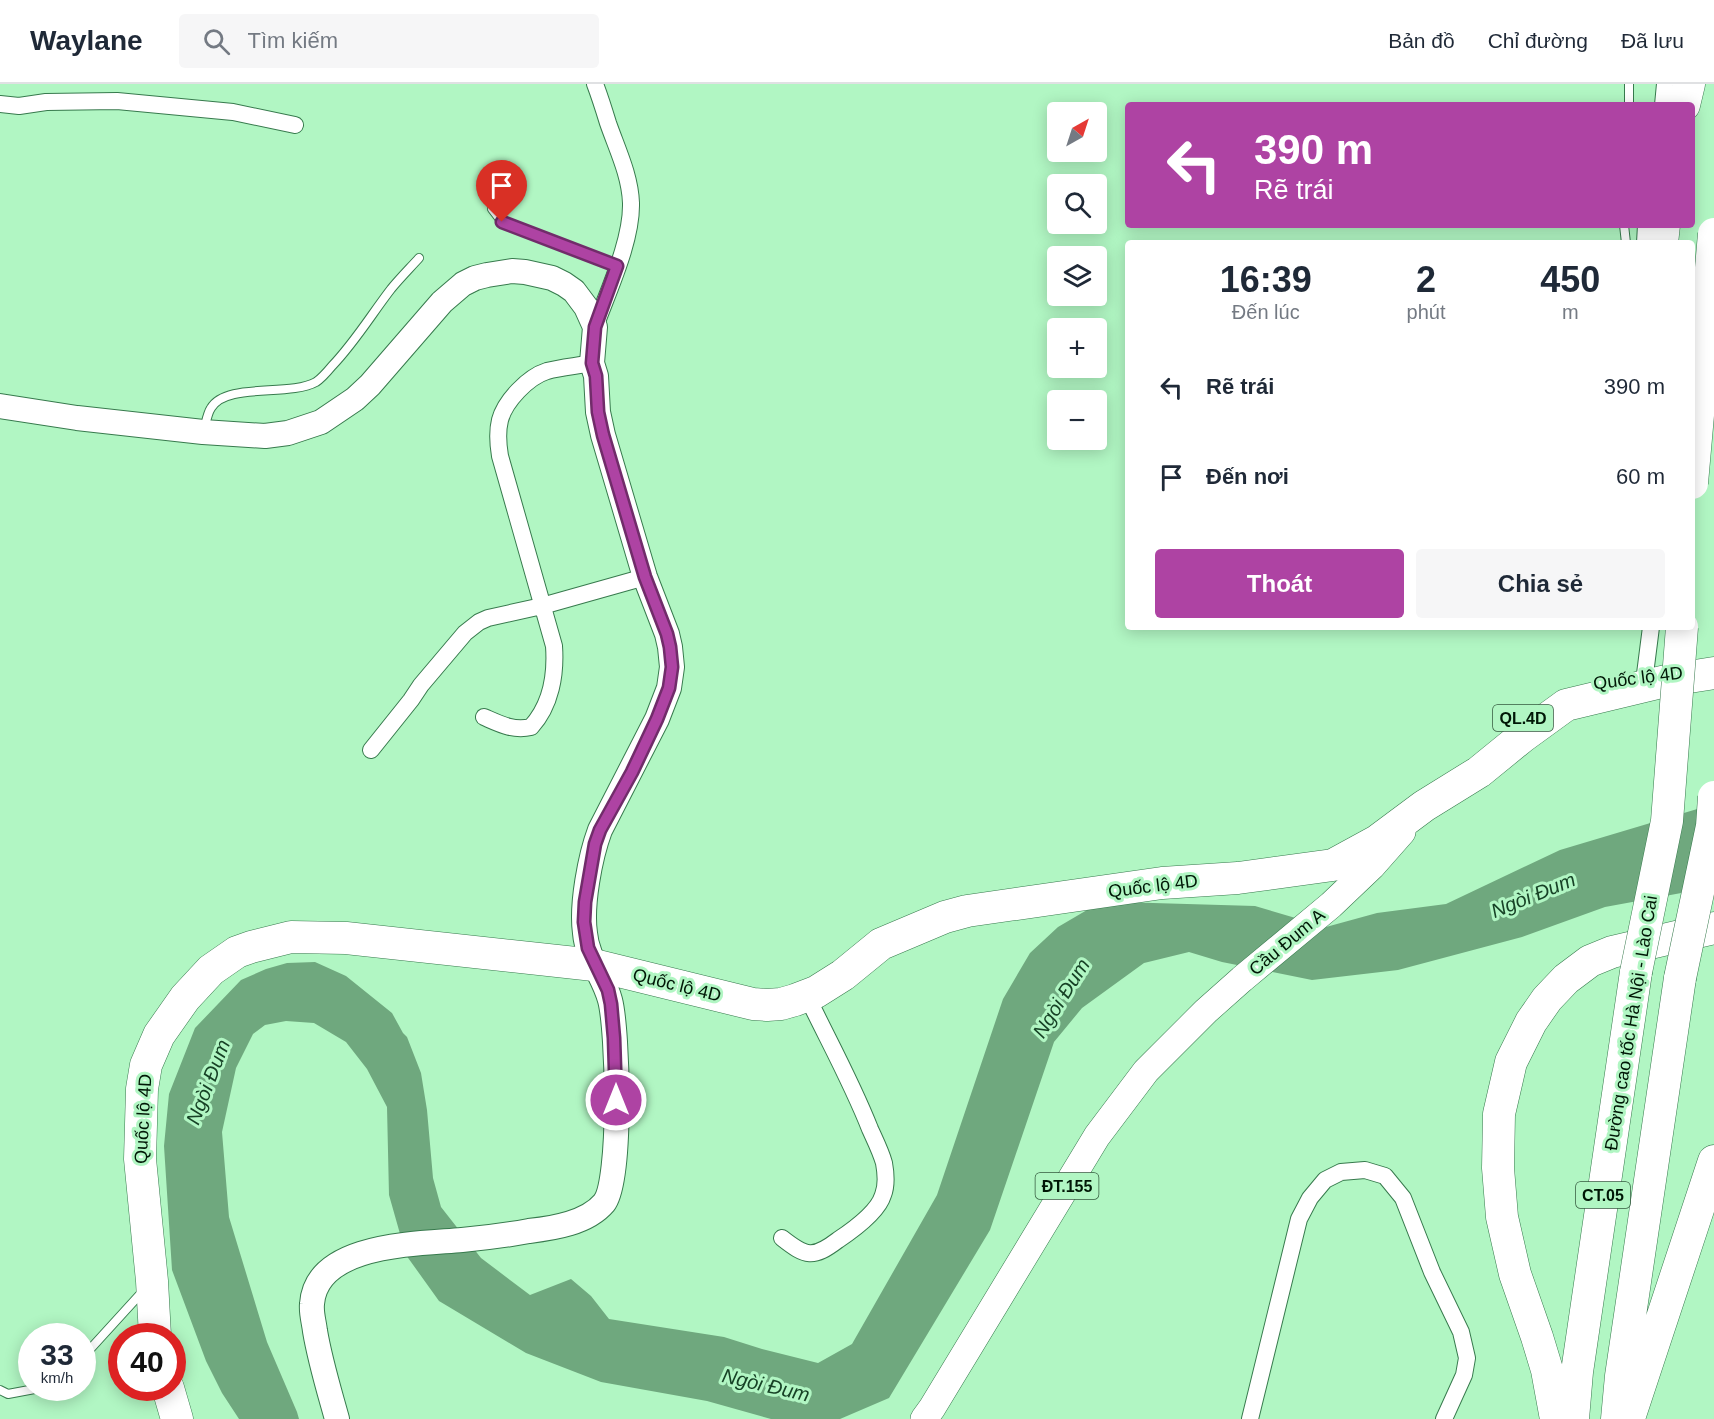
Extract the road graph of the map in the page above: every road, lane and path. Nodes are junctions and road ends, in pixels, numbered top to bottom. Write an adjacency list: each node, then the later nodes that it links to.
1 (595, 84): 13 (street)
2 (1629, 84): 5 (lane)
3 (1665, 84): 6 (street)
4 (1689, 84): 7 (highway)
5 (1629, 102)
6 (1663, 102)
7 (1685, 102)
8 (0, 104): 9 (street)
9 (295, 125)
10 (492, 209): 13 (lane)
11 (1714, 234): 20 (highway, bridge)
12 (419, 258): 19 (lane)
13 (617, 266): 14 (street)
14 (595, 327): 15 (street); 19 (street)
15 (592, 363): 21 (street); 22 (street)
16 (1695, 364): 17 (highway)
17 (1714, 389)
18 (0, 406): 19 (street)
19 (203, 432)
20 (1695, 449)
21 (645, 577): 22 (street); 32 (street)
22 (542, 606): 27 (street); 28 (street)
23 (1651, 630): 26 (street)
24 (1682, 630): 48 (highway, Đường cao tốc Hà Nội - Lào Cai / CT.05, bridge)
25 (1714, 671): 26 (highway, Quốc lộ 4D / QL.4D)
26 (1646, 680): 30 (highway, Quốc lộ 4D / QL.4D)
27 (484, 717)
28 (371, 750)
29 (1714, 797): 49 (highway, CT.05, bridge)
30 (1350, 869): 33 (highway, Quốc lộ 4D / QL.4D); 44 (main road, Cầu Đum A / ĐT.155)
31 (1714, 928): 47 (highway)
32 (594, 965): 33 (highway, Quốc lộ 4D / QL.4D); 36 (highway, Quốc lộ 4D / QL.4D); 43 (street)
33 (807, 996): 35 (street)
34 (1714, 1161): 50 (highway)
35 (782, 1238)
36 (152, 1281): 37 (highway, Quốc lộ 4D / QL.4D); 38 (lane)
37 (154, 1323)
38 (96, 1343)
39 (0, 1390): 40 (lane)
40 (18, 1392)
41 (172, 1401): 42 (highway)
42 (177, 1419)
43 (337, 1419)
44 (924, 1419)
45 (1250, 1419): 46 (street)
46 (1444, 1419)
47 (1556, 1419)
48 (1573, 1419)
49 (1617, 1419)
50 (1629, 1419)

